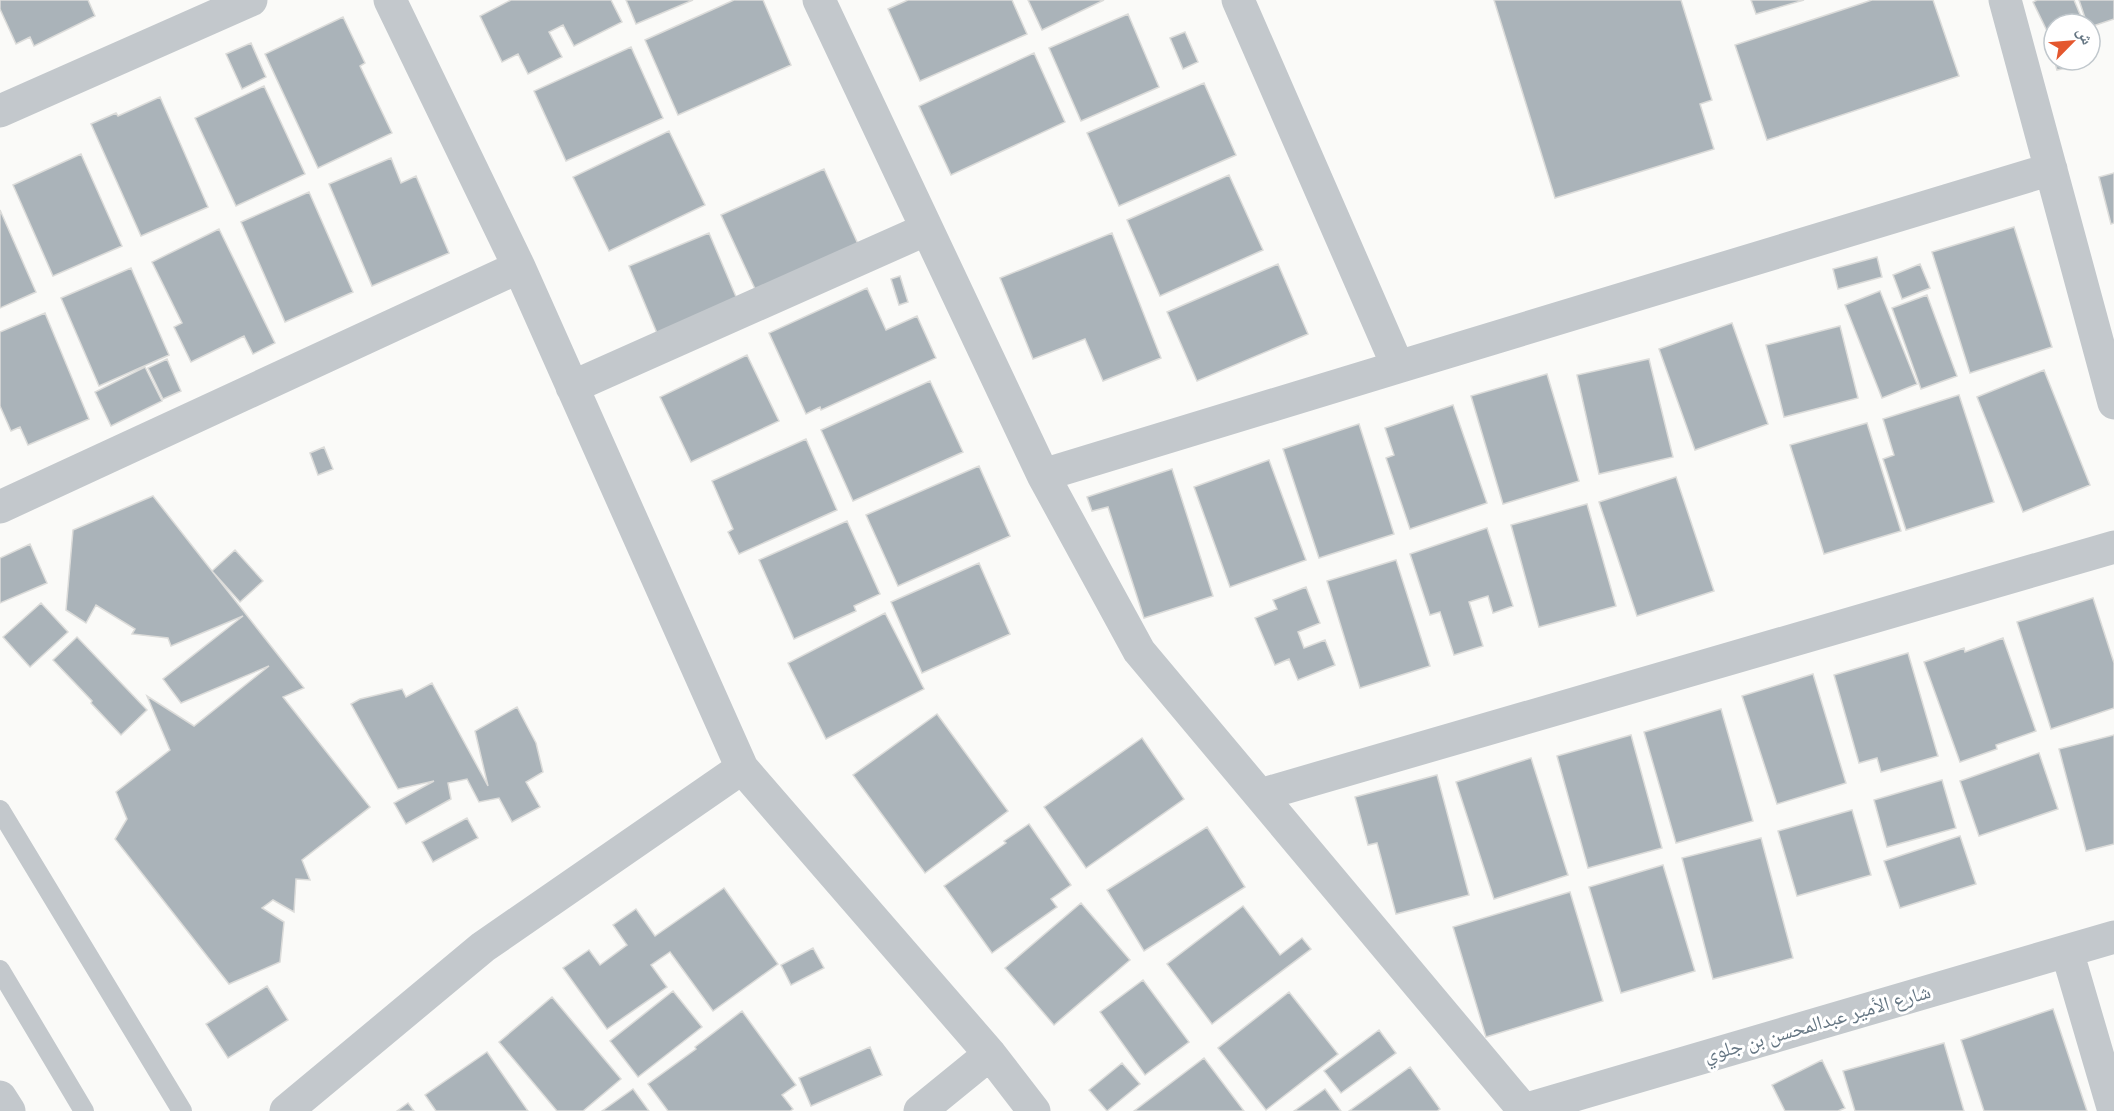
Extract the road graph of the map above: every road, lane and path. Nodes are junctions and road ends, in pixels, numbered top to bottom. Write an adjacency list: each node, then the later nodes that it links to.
1 (251, 0): 6 (street)
2 (390, 0): 9 (street)
3 (819, 0): 8 (street)
4 (1238, 0): 10 (street)
5 (2005, 0): 7 (street)
6 (0, 111)
7 (2050, 169): 10 (street); 12 (street)
8 (927, 229): 11 (street); 13 (street)
9 (519, 267): 11 (street); 14 (street)
10 (1398, 368): 13 (street)
11 (572, 387): 16 (street)
12 (2114, 403)
13 (1043, 476): 17 (street)
14 (0, 507)
15 (2114, 547): 17 (street)
16 (742, 768): 22 (street); 28 (street)
17 (1260, 795): 24 (street)
18 (0, 810): 27 (lane)
19 (2114, 937): 20 (street, شارع الأمير عبدالمحسن بن جلوي)
20 (2067, 951): 24 (street, شارع الأمير عبدالمحسن بن جلوي); 31 (street)
21 (0, 970): 26 (lane)
22 (990, 1054): 29 (street); 30 (street)
23 (0, 1097): 25 (street)
24 (1521, 1110)
25 (9, 1111)
26 (84, 1111)
27 (182, 1111)
28 (286, 1111)
29 (920, 1111)
30 (1035, 1111)
31 (2114, 1111)

